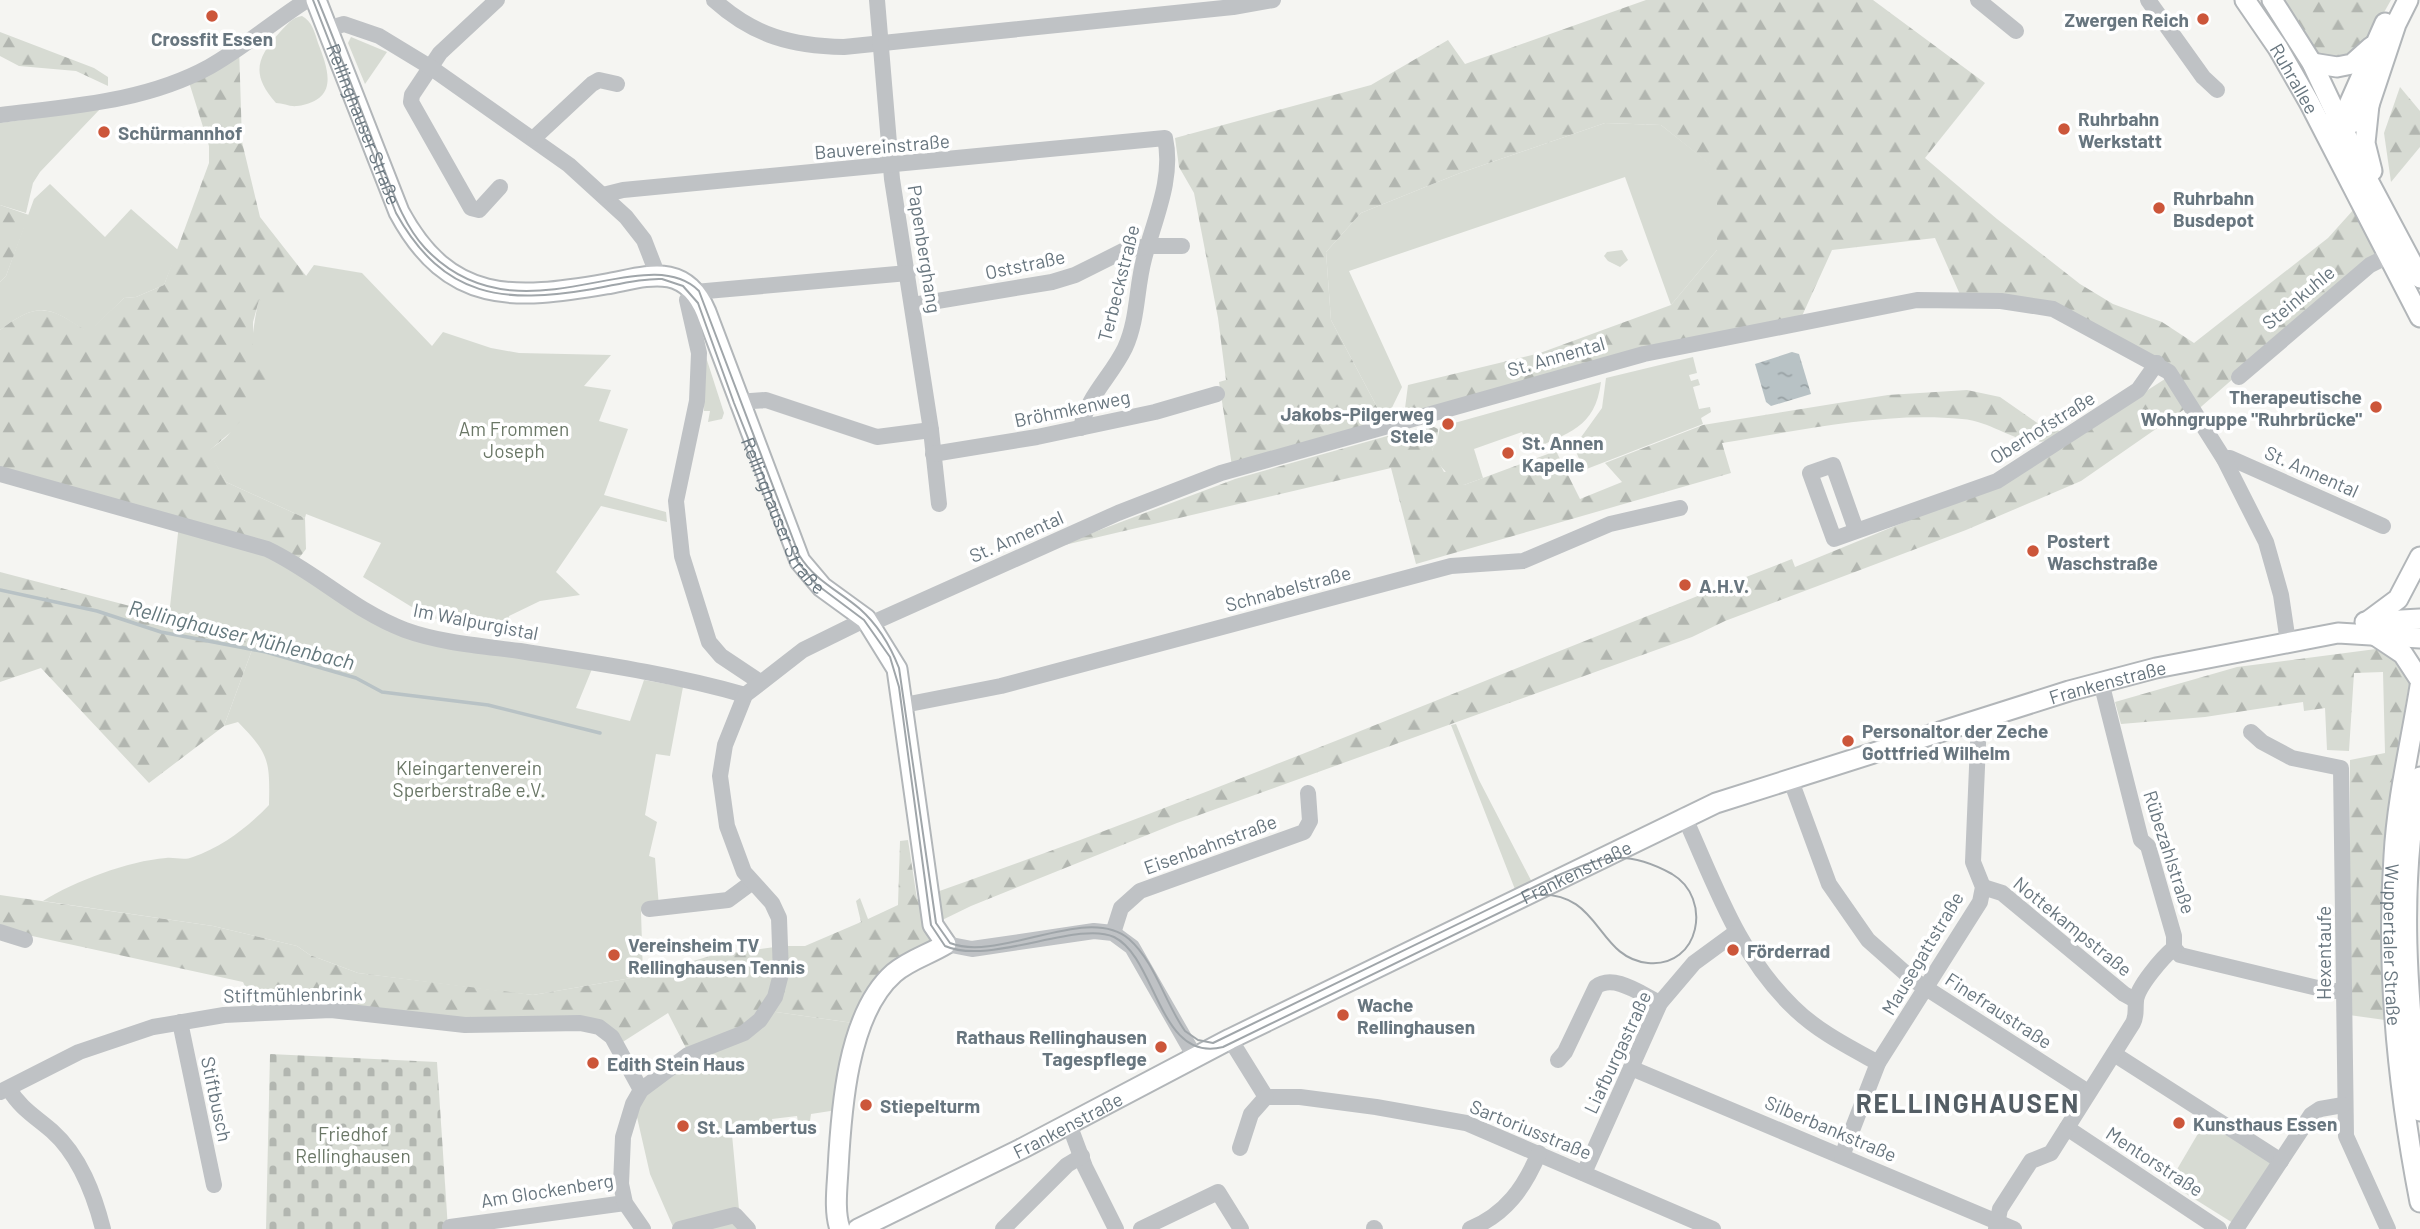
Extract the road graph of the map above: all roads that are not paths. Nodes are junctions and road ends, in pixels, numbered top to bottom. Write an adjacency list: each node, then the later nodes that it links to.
1 (307, 0): 24 (street)
2 (316, 0): 14 (main road, Rellinghauser Straße)
3 (496, 0): 19 (street)
4 (715, 0): 16 (street)
5 (877, 0): 16 (street, Papenberghang)
6 (1273, 0): 13 (street)
7 (1978, 0): 15 (street)
8 (2148, 0): 21 (street)
9 (2245, 0): 23 (main road, Ruhrallee)
10 (2272, 0): 18 (main road, Ruhrallee)
11 (2396, 0): 17 (main road)
12 (2408, 0): 22 (main road)
13 (1233, 4): 16 (street)
14 (327, 29): 19 (street); 37 (main road, Rellinghauser Straße)
15 (2016, 31)
16 (882, 44): 29 (street, Papenberghang)
17 (2375, 45): 18 (main road); 25 (main road)
18 (2312, 63): 25 (main road, Ruhrallee)
19 (430, 67): 26 (street); 30 (street)
20 (617, 84): 26 (street)
21 (2217, 90)
22 (2369, 105): 25 (main road); 32 (main road)
23 (2311, 106): 25 (main road); 28 (main road, Ruhrallee)
24 (0, 115)
25 (2341, 124): 28 (main road); 32 (main road)
26 (534, 138): 31 (street)
27 (1165, 138): 29 (street, Bauvereinstraße); 34 (street, Terbeckstraße)
28 (2337, 157): 32 (main road)
29 (892, 166): 31 (street, Bauvereinstraße); 36 (street, Papenberghang)
30 (500, 187)
31 (603, 195): 37 (street)
32 (2366, 196): 33 (main road)
33 (2388, 245): 38 (main road); 41 (main road); 43 (street, Steinkuhle)
34 (1149, 246): 35 (street, Oststraße); 40 (street, Oststraße); 46 (street, Terbeckstraße)
35 (1182, 246)
36 (908, 273): 39 (street); 40 (street, Papenberghang)
37 (658, 276): 39 (main road)
38 (2420, 278)
39 (695, 292): 45 (main road, Rellinghauser Straße); 62 (street)
40 (913, 305): 47 (street, Papenberghang)
41 (2420, 317)
42 (2157, 363): 49 (street, St. Annental); 54 (street, Oberhofstraße); 57 (street, St. Annental)
43 (2239, 377)
44 (1217, 394): 46 (street, Bröhmkenweg)
45 (737, 402): 47 (street); 57 (main road, Rellinghauser Straße)
46 (1081, 428): 48 (street, Bröhmkenweg)
47 (931, 430): 48 (street, Papenberghang)
48 (933, 454): 51 (street, Papenberghang)
49 (2224, 459): 53 (street, St. Annental); 60 (street, St. Annental)
50 (0, 474): 65 (street, Im Walpurgistal)
51 (939, 504)
52 (1679, 508): 66 (street, Schnabelstraße)
53 (2383, 526)
54 (1856, 530)
55 (2420, 557): 58 (main road)
56 (2420, 619): 58 (main road, Frankenstraße)
57 (868, 621): 62 (street); 66 (main road, Rellinghauser Straße)
58 (2371, 629): 59 (main road, Frankenstraße); 60 (main road, Frankenstraße); 61 (main road)
59 (2420, 638)
60 (2288, 642): 63 (main road, Frankenstraße)
61 (2420, 680)
62 (760, 682): 65 (street)
63 (2101, 682): 67 (main road, Frankenstraße); 81 (street, Rübezahlstraße)
64 (2420, 686): 108 (main road, Wuppertaler Straße)
65 (745, 695): 73 (street)
66 (904, 705): 80 (main road, Rellinghauser Straße)
67 (1979, 720): 70 (main road, Frankenstraße); 74 (street, Mausegattstraße)
68 (2251, 732): 83 (street, Hexentaufe)
69 (2420, 777): 98 (main road, Wuppertaler Straße)
70 (1790, 778): 72 (main road, Frankenstraße); 82 (street, Finefraustraße)
71 (1308, 793): 77 (street, Eisenbahnstraße)
72 (1684, 816): 78 (street); 87 (main road, Frankenstraße)
73 (751, 883): 75 (street); 93 (street)
74 (1983, 887): 82 (street, Mausegattstraße); 84 (street, Nottekampstraße)
75 (649, 909)
76 (0, 932): 79 (street)
77 (1113, 933): 80 (street); 89 (street)
78 (1735, 933): 85 (street, Liafburgastraße); 91 (street)
79 (25, 940)
80 (946, 944): 116 (main road)
81 (2174, 948): 83 (street); 84 (street)
82 (1927, 989): 91 (street, Mausegattstraße); 95 (street, Finefraustraße)
83 (2344, 991): 97 (street, Hexentaufe)
84 (2135, 1000): 88 (street)
85 (1660, 1003): 90 (street); 92 (street, Liafburgastraße)
86 (180, 1021): 93 (street, Stiftmühlenbrink); 94 (street, Stiftmühlenbrink); 107 (street, Stiftbusch)
87 (1230, 1039): 89 (main road, Frankenstraße); 96 (street)
88 (2114, 1054): 95 (street); 105 (street)
89 (1195, 1057): 99 (main road, Frankenstraße)
90 (1558, 1060)
91 (1878, 1063): 104 (street, Mausegattstraße)
92 (1631, 1068): 104 (street, Silberbankstraße); 106 (street, Liafburgastraße)
93 (641, 1090): 109 (street, Am Glockenberg)
94 (4, 1091): 112 (street)
95 (2088, 1092): 100 (street)
96 (1266, 1097): 101 (street); 102 (street, Sartoriusstraße)
97 (2343, 1105): 105 (street); 127 (street, Hexentaufe)
98 (2420, 1111)
99 (1069, 1124): 103 (street); 117 (main road, Frankenstraße)
100 (2067, 1128): 110 (street); 125 (street, Mentorstraße)
101 (1240, 1148)
102 (1539, 1153): 106 (street, Sartoriusstraße); 122 (street)
103 (1082, 1156): 118 (street); 119 (street)
104 (1842, 1156): 110 (street, Silberbankstraße)
105 (2281, 1161): 126 (street)
106 (1584, 1173): 123 (street, Sartoriusstraße)
107 (214, 1185)
108 (2420, 1202)
109 (625, 1203): 111 (street, Am Glockenberg); 113 (street)
110 (1996, 1225): 124 (street, Silberbankstraße)
111 (450, 1227)
112 (103, 1229)
113 (643, 1229)
114 (680, 1229): 115 (street)
115 (748, 1229)
116 (839, 1229)
117 (858, 1229)
118 (1003, 1229)
119 (1116, 1229)
120 (1141, 1229): 121 (street)
121 (1241, 1229)
122 (1470, 1229)
123 (1713, 1229)
124 (2014, 1229)
125 (2219, 1229)
126 (2236, 1229)
127 (2388, 1229)

